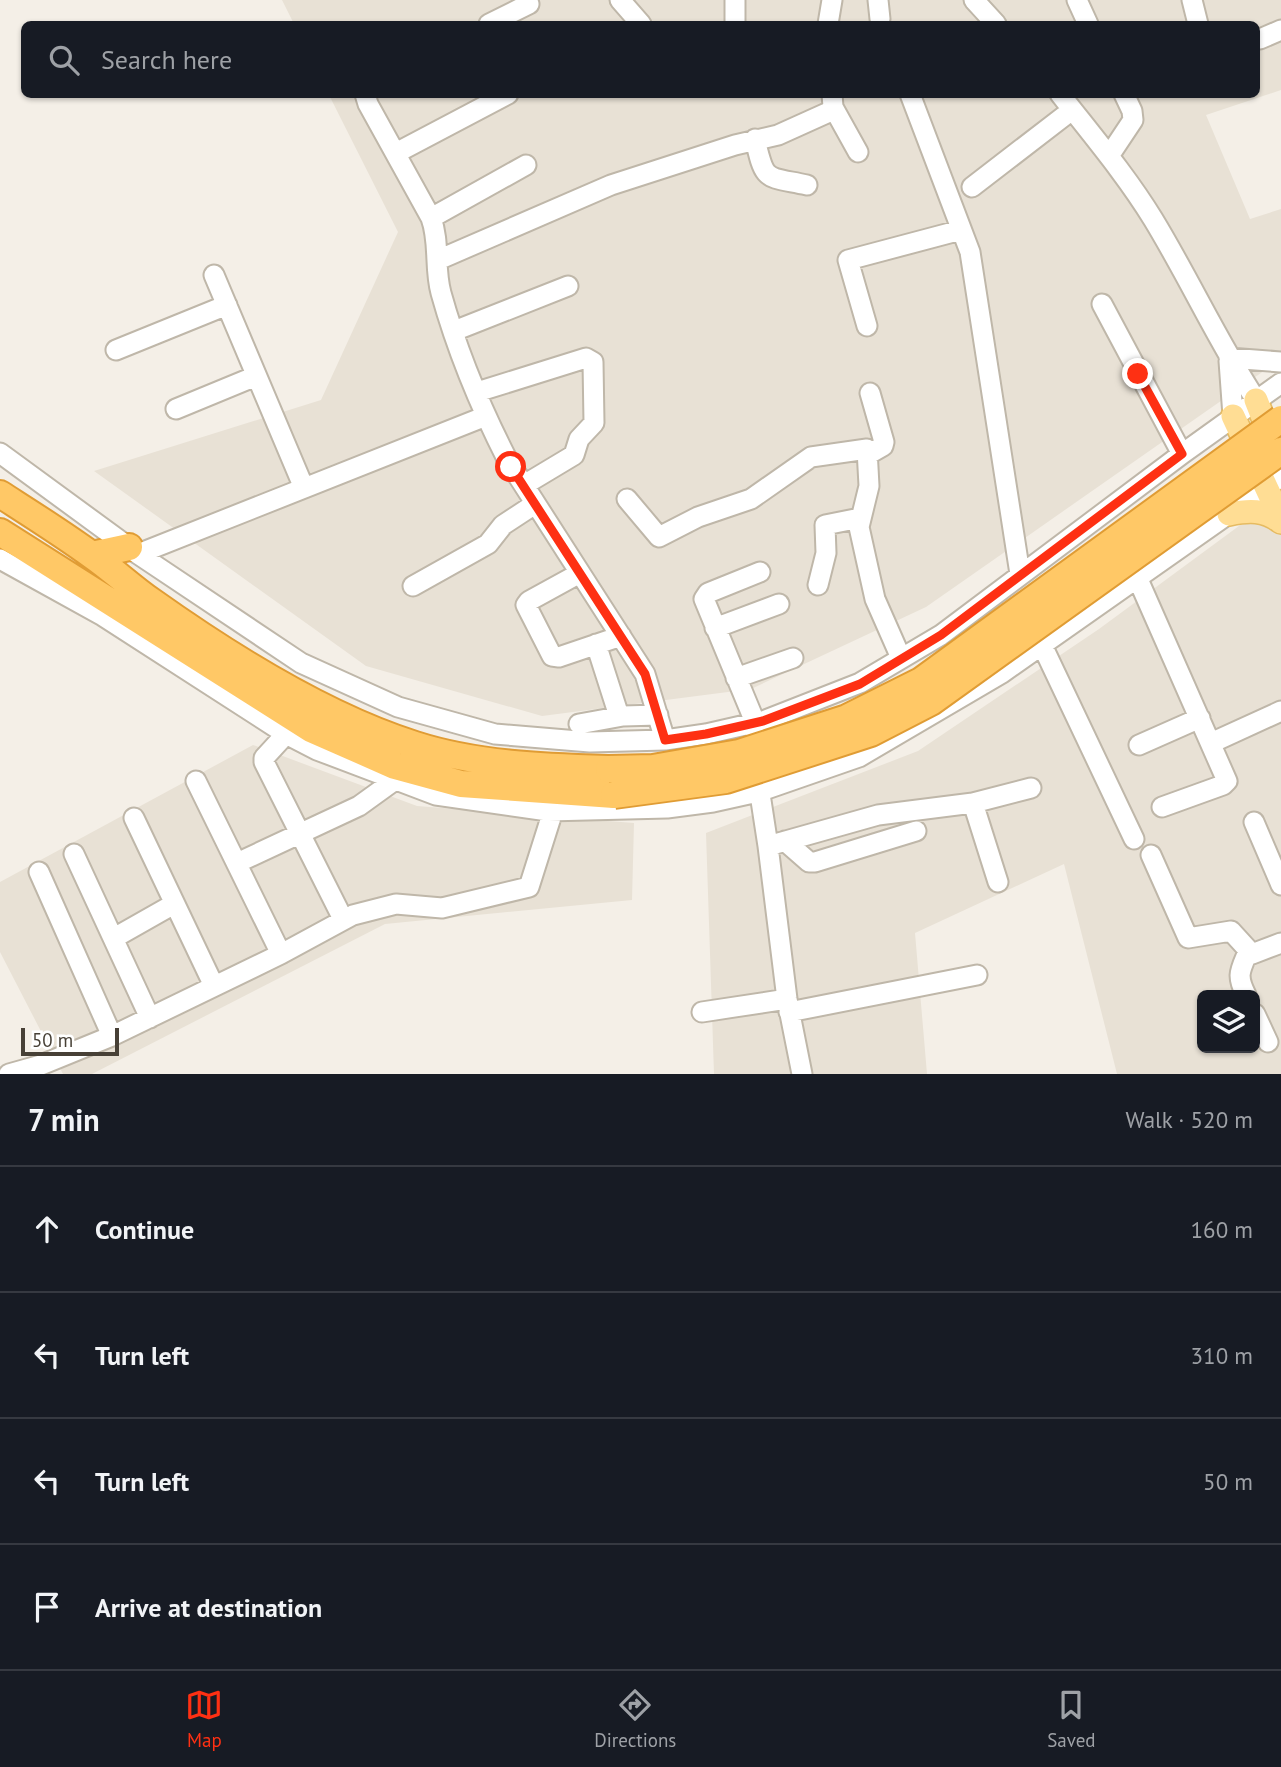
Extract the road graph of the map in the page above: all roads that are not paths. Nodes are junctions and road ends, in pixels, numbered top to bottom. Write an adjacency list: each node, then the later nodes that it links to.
1 (620, 0): 9 (street)
2 (735, 0): 10 (street)
3 (832, 0): 11 (street)
4 (974, 0): 12 (street)
5 (1077, 0): 13 (street)
6 (1192, 0): 14 (street)
7 (529, 4): 8 (street)
8 (495, 21)
9 (638, 21)
10 (735, 21)
11 (828, 21)
12 (993, 21)
13 (1087, 21)
14 (1197, 21)
15 (1281, 30): 16 (street)
16 (1260, 38)
17 (367, 98): 25 (street)
18 (500, 98): 25 (street)
19 (911, 98): 31 (street)
20 (1126, 98): 26 (street)
21 (832, 101): 23 (street); 24 (street)
22 (1066, 102): 26 (street); 29 (street)
23 (755, 139): 28 (street); 32 (street)
24 (858, 152)
25 (396, 153): 30 (street)
26 (1109, 156): 40 (street)
27 (526, 165): 30 (street)
28 (807, 185)
29 (972, 187)
30 (431, 218): 32 (street)
31 (961, 230): 37 (street); 71 (street)
32 (438, 260): 38 (street)
33 (214, 275): 36 (street)
34 (568, 286): 38 (street)
35 (1101, 304): 54 (street)
36 (227, 305): 39 (street); 42 (street)
37 (867, 326)
38 (454, 331): 44 (street)
39 (116, 349)
40 (1229, 358): 41 (street); 46 (street); 49 (street)
41 (1281, 362)
42 (257, 376): 47 (street); 58 (street)
43 (1281, 383): 46 (street)
44 (477, 392): 48 (street); 57 (street)
45 (870, 393): 53 (street)
46 (1256, 400): 49 (street); 55 (main road)
47 (176, 409)
48 (486, 416): 57 (street); 58 (street)
49 (1233, 416): 54 (street); 56 (main road)
50 (1281, 419): 67 (highway, bridge)
51 (1281, 451): 75 (highway, bridge)
52 (0, 453): 66 (street)
53 (869, 454): 60 (street); 63 (street)
54 (1182, 454): 71 (street)
55 (1281, 461)
56 (1274, 483): 62 (street); 64 (main road)
57 (523, 485): 61 (street)
58 (304, 488): 66 (street)
59 (0, 494): 67 (highway)
60 (627, 499)
61 (536, 504): 70 (street); 74 (street)
62 (1229, 514): 64 (main road); 72 (street)
63 (860, 518): 73 (street); 82 (street)
64 (1281, 521)
65 (0, 532): 75 (highway)
66 (134, 551): 67 (highway); 91 (street)
67 (92, 555)
68 (0, 559): 75 (street)
69 (760, 572): 77 (street)
70 (580, 573): 78 (street); 79 (street)
71 (1020, 574): 82 (street)
72 (1137, 577): 80 (street); 87 (street)
73 (818, 585)
74 (413, 586)
75 (98, 604): 90 (street)
76 (779, 604): 77 (street)
77 (715, 628): 83 (street)
78 (621, 636): 79 (street); 85 (street)
79 (596, 644): 86 (street)
80 (1042, 645): 97 (street); 105 (street)
81 (793, 657): 83 (street)
82 (901, 658): 88 (street)
83 (736, 678): 88 (street)
84 (1281, 712): 92 (street)
85 (658, 715): 86 (street); 91 (street)
86 (619, 716): 89 (street)
87 (1200, 718): 92 (street); 93 (street)
88 (750, 723): 91 (street); 97 (street)
89 (579, 724)
90 (286, 734): 94 (street); 104 (street)
91 (665, 740)
92 (1211, 743): 99 (street)
93 (1139, 745)
94 (395, 780): 100 (street); 104 (street)
95 (196, 781): 109 (street)
96 (1031, 788): 98 (street)
97 (753, 793): 100 (street); 106 (street)
98 (972, 803): 106 (street); 111 (street)
99 (1162, 807)
100 (553, 811): 114 (street)
101 (134, 818): 113 (street)
102 (1254, 822): 112 (street)
103 (916, 831): 106 (street)
104 (301, 834): 109 (street); 114 (street)
105 (1134, 839)
106 (776, 844): 122 (street)
107 (74, 854): 115 (street)
108 (1151, 855): 117 (street)
109 (237, 863): 118 (street)
110 (39, 872): 126 (street)
111 (998, 882)
112 (1281, 885)
113 (174, 904): 115 (street); 120 (street)
114 (343, 919): 118 (street)
115 (114, 938): 124 (street)
116 (1281, 943): 117 (street)
117 (1248, 952): 121 (street)
118 (281, 954): 120 (street)
119 (977, 975): 122 (street)
120 (214, 986): 124 (street)
121 (1244, 990)
122 (788, 1005): 123 (street); 128 (street)
123 (702, 1013)
124 (150, 1018): 126 (street)
125 (1260, 1025): 127 (street)
126 (112, 1036): 129 (street)
127 (1268, 1042)
128 (801, 1072): 130 (street)
129 (9, 1074)
130 (780, 1074)

